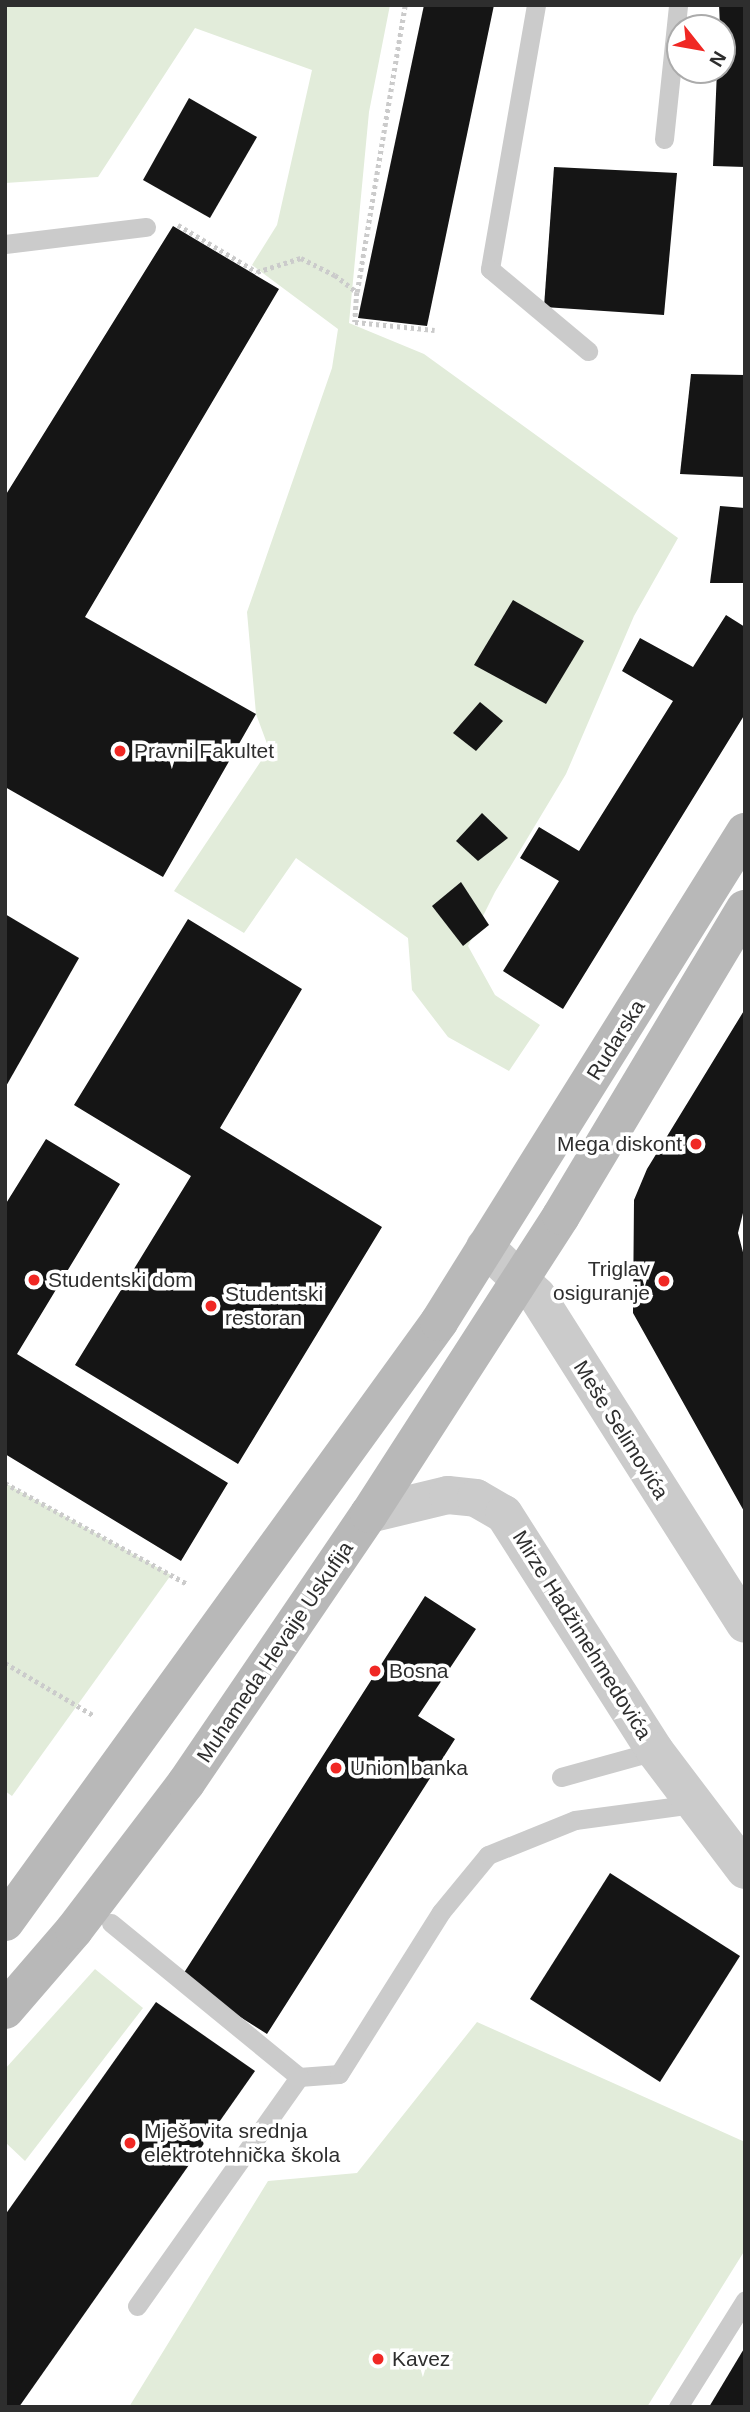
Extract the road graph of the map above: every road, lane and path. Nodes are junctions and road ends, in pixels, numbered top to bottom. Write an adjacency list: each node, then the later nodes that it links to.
1 (405, 5): 7 (path)
2 (536, 5): 9 (lane)
3 (678, 5): 4 (lane)
4 (664, 139)
5 (146, 227): 6 (lane); 7 (path)
6 (5, 244)
7 (357, 292): 8 (path)
8 (435, 330)
9 (588, 351)
10 (745, 832): 12 (main road, Rudarska)
11 (745, 909): 13 (main road, Rudarska)
12 (485, 1247): 13 (street, Meše Selimovića); 24 (main road)
13 (520, 1276): 15 (main road, Muhameda Hevaije Uskufija); 17 (street, Meše Selimovića)
14 (5, 1483): 16 (path)
15 (369, 1514): 20 (street, Mirze Hadžimehmedovića); 26 (main road, Muhameda Hevaije Uskufija)
16 (187, 1584)
17 (745, 1624)
18 (5, 1663): 19 (path)
19 (93, 1715)
20 (654, 1751): 21 (lane); 22 (street, Mirze Hadžimehmedovića)
21 (561, 1777)
22 (693, 1804): 23 (street, Mirze Hadžimehmedovića); 27 (lane)
23 (745, 1870)
24 (5, 1922)
25 (111, 1923): 27 (lane)
26 (5, 2010)
27 (299, 2077): 29 (lane)
28 (745, 2300): 30 (lane)
29 (137, 2306)
30 (678, 2407)

